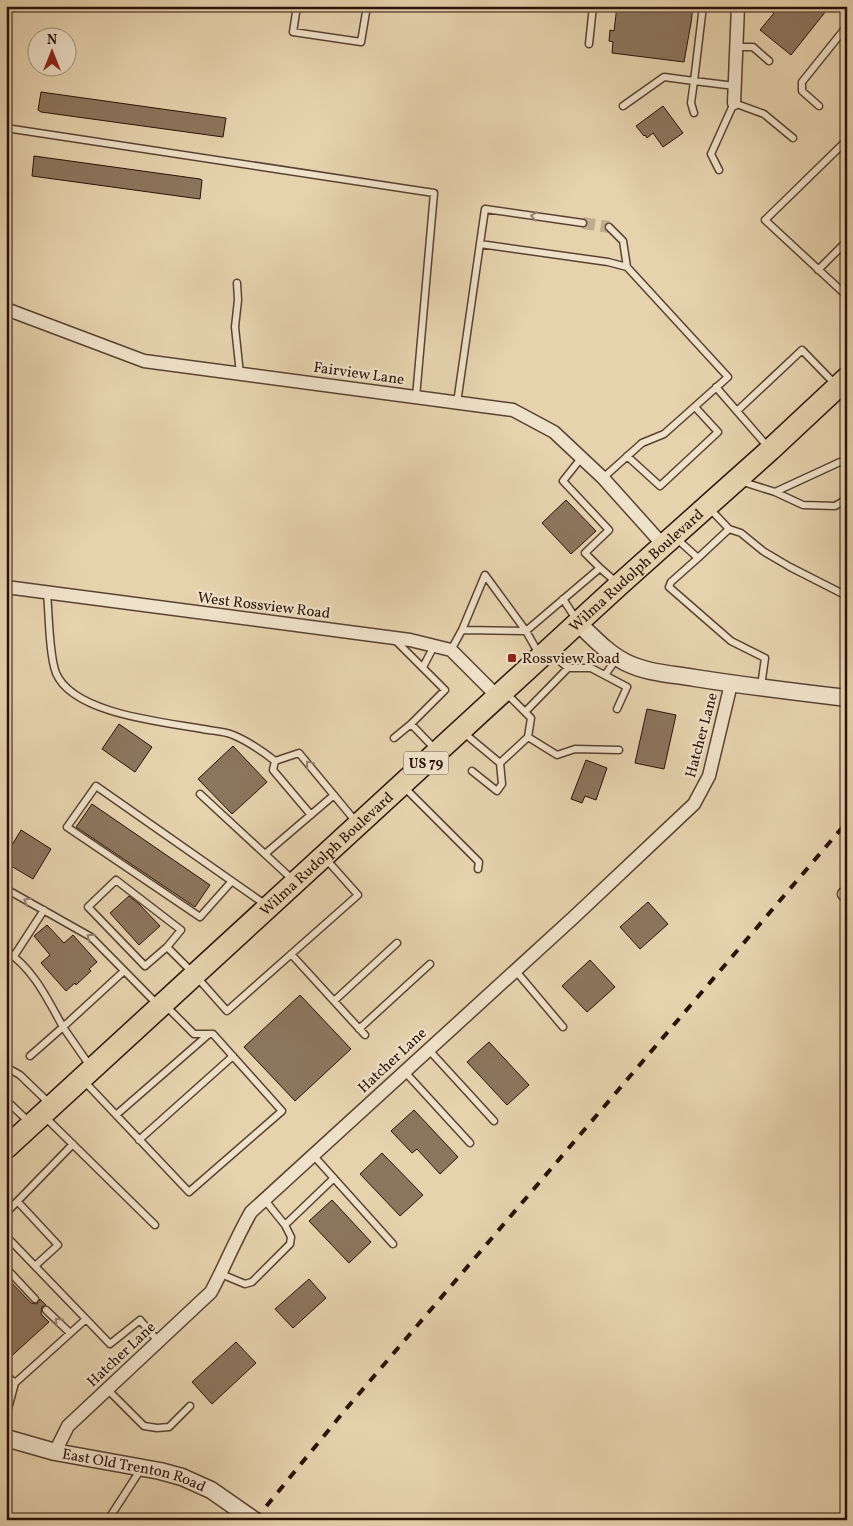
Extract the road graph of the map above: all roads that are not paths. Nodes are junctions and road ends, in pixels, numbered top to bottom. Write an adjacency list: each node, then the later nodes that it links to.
1 (297, 6): 2 (lane)
2 (367, 6)
3 (593, 6): 7 (lane)
4 (703, 6): 10 (lane)
5 (738, 6): 8 (street)
6 (847, 26): 14 (lane)
7 (588, 44)
8 (736, 47): 9 (lane); 11 (street)
9 (769, 61)
10 (694, 82): 11 (lane); 13 (lane); 15 (lane)
11 (735, 86): 12 (street)
12 (734, 103): 17 (lane); 19 (lane)
13 (624, 106)
14 (819, 106)
15 (694, 113)
16 (6, 128): 32 (lane)
17 (793, 138)
18 (847, 140): 25 (lane)
19 (719, 170)
20 (583, 223): 23 (lane, one-way to 23)
21 (609, 227): 24 (lane)
22 (847, 241): 25 (lane)
23 (480, 244): 24 (lane); 33 (lane)
24 (627, 267): 31 (lane)
25 (818, 270): 27 (lane)
26 (237, 283): 29 (lane)
27 (845, 292)
28 (6, 309): 29 (street, Fairview Lane)
29 (240, 374): 32 (street, Fairview Lane)
30 (842, 383): 35 (lane); 36 (highway, Wilma Rudolph Boulevard / US 79)
31 (716, 387): 34 (lane); 35 (lane)
32 (416, 397): 33 (street, Fairview Lane)
33 (457, 403): 38 (street, Fairview Lane)
34 (695, 407): 37 (lane); 37 (lane)
35 (737, 411): 36 (lane)
36 (770, 450): 41 (highway, Wilma Rudolph Boulevard / US 79)
37 (627, 456): 40 (lane)
38 (582, 458): 40 (street, Fairview Lane); 48 (lane)
39 (847, 462): 42 (lane)
40 (604, 478): 46 (street, Fairview Lane)
41 (736, 480): 42 (lane); 44 (highway, Wilma Rudolph Boulevard / US 79)
42 (775, 492): 43 (lane)
43 (847, 499)
44 (708, 506): 45 (lane); 46 (highway, Wilma Rudolph Boulevard / US 79)
45 (729, 529): 47 (lane); 52 (lane)
46 (669, 541): 47 (lane); 49 (highway, Wilma Rudolph Boulevard / US 79)
47 (698, 558): 66 (lane)
48 (600, 568): 49 (lane); 53 (lane)
49 (619, 585): 54 (highway, Wilma Rudolph Boulevard / US 79)
50 (6, 587): 51 (street, West Rossview Road)
51 (47, 594): 57 (street, West Rossview Road); 77 (lane)
52 (847, 596)
53 (564, 599): 54 (lane); 56 (lane)
54 (578, 623): 60 (highway, Wilma Rudolph Boulevard / US 79); 61 (street)
55 (462, 630): 56 (lane); 56 (lane); 59 (lane)
56 (526, 631): 60 (lane)
57 (393, 638): 58 (street, West Rossview Road); 62 (lane)
58 (434, 646): 59 (street, West Rossview Road); 62 (lane)
59 (451, 650): 67 (street)
60 (544, 654): 63 (lane); 67 (highway, Wilma Rudolph Boulevard / US 79)
61 (618, 657): 64 (lane); 65 (street)
62 (423, 667): 71 (lane)
63 (568, 668): 64 (lane); 70 (lane)
64 (605, 676): 69 (lane)
65 (731, 684): 66 (street); 99 (street, Hatcher Lane)
66 (761, 688): 68 (street)
67 (501, 694): 70 (lane); 72 (highway, Wilma Rudolph Boulevard / US 79)
68 (847, 698)
69 (617, 709)
70 (525, 712): 73 (lane)
71 (411, 724): 74 (lane); 76 (lane)
72 (461, 731): 76 (highway, Wilma Rudolph Boulevard / US 79); 78 (lane)
73 (528, 737): 75 (lane); 78 (lane)
74 (394, 738)
75 (620, 750)
76 (438, 752): 80 (highway, Wilma Rudolph Boulevard / US 79)
77 (274, 761): 82 (lane, one-way to 77); 83 (lane)
78 (500, 763): 79 (lane)
79 (472, 771)
80 (402, 785): 84 (highway, Wilma Rudolph Boulevard / US 79); 87 (lane)
81 (200, 794): 85 (lane)
82 (334, 795): 83 (lane); 84 (lane)
83 (311, 815): 85 (lane)
84 (359, 825): 86 (highway, Wilma Rudolph Boulevard / US 79)
85 (265, 854): 89 (lane)
86 (323, 857): 89 (highway, Wilma Rudolph Boulevard / US 79); 96 (lane)
87 (478, 869)
88 (232, 881): 88 (lane); 91 (lane)
89 (296, 882): 91 (highway, Wilma Rudolph Boulevard / US 79)
90 (7, 892): 92 (lane, one-way to 90)
91 (269, 907): 101 (highway, Wilma Rudolph Boulevard / US 79)
92 (44, 910): 97 (lane); 100 (lane, one-way to 92)
93 (397, 943): 102 (lane)
94 (167, 948): 94 (lane); 101 (lane)
95 (6, 951): 97 (lane)
96 (291, 954): 101 (lane); 102 (lane)
97 (14, 956): 104 (lane)
98 (430, 964): 106 (lane)
99 (515, 970): 105 (lane); 109 (street, Hatcher Lane)
100 (124, 971): 103 (lane); 104 (lane)
101 (195, 975): 103 (highway, Wilma Rudolph Boulevard / US 79)
102 (334, 1001): 106 (lane)
103 (162, 1006): 107 (lane); 114 (highway, Wilma Rudolph Boulevard / US 79)
104 (63, 1027): 110 (lane); 114 (lane)
105 (563, 1027)
106 (360, 1029): 108 (lane)
107 (209, 1034): 111 (lane); 117 (lane)
108 (366, 1036)
109 (428, 1050): 113 (street, Hatcher Lane); 118 (lane)
110 (30, 1056)
111 (233, 1056): 119 (lane); 119 (lane)
112 (6, 1067): 116 (lane)
113 (404, 1071): 120 (lane); 123 (street, Hatcher Lane)
114 (87, 1074): 116 (highway, Wilma Rudolph Boulevard / US 79); 117 (lane)
115 (6, 1100): 116 (lane)
116 (42, 1115): 121 (lane); 122 (highway, Wilma Rudolph Boulevard / US 79)
117 (116, 1115): 119 (lane)
118 (494, 1121)
119 (139, 1140)
120 (470, 1143)
121 (73, 1144): 126 (lane); 128 (lane)
122 (6, 1148)
123 (313, 1155): 124 (lane); 125 (street, Hatcher Lane)
124 (334, 1178): 129 (lane); 131 (lane)
125 (264, 1200): 129 (lane); 134 (street, Hatcher Lane)
126 (18, 1202): 127 (lane); 132 (lane)
127 (6, 1214)
128 (155, 1225)
129 (284, 1225): 134 (lane)
130 (6, 1236): 132 (lane)
131 (393, 1244)
132 (35, 1266): 137 (lane)
133 (6, 1268): 135 (lane)
134 (221, 1274): 139 (street, Hatcher Lane)
135 (35, 1299)
136 (46, 1310): 138 (lane, one-way to 136)
137 (86, 1319): 138 (lane); 139 (lane)
138 (70, 1333): 141 (lane)
139 (158, 1341): 142 (street, Hatcher Lane)
140 (6, 1375): 141 (lane)
141 (15, 1383): 144 (lane)
142 (107, 1390): 143 (lane); 146 (street, Hatcher Lane)
143 (190, 1406)
144 (6, 1416)
145 (8, 1441): 146 (street, East Old Trenton Road)
146 (55, 1452): 147 (street, East Old Trenton Road)
147 (141, 1468): 148 (lane); 149 (street, East Old Trenton Road)
148 (108, 1520)
149 (254, 1520)

